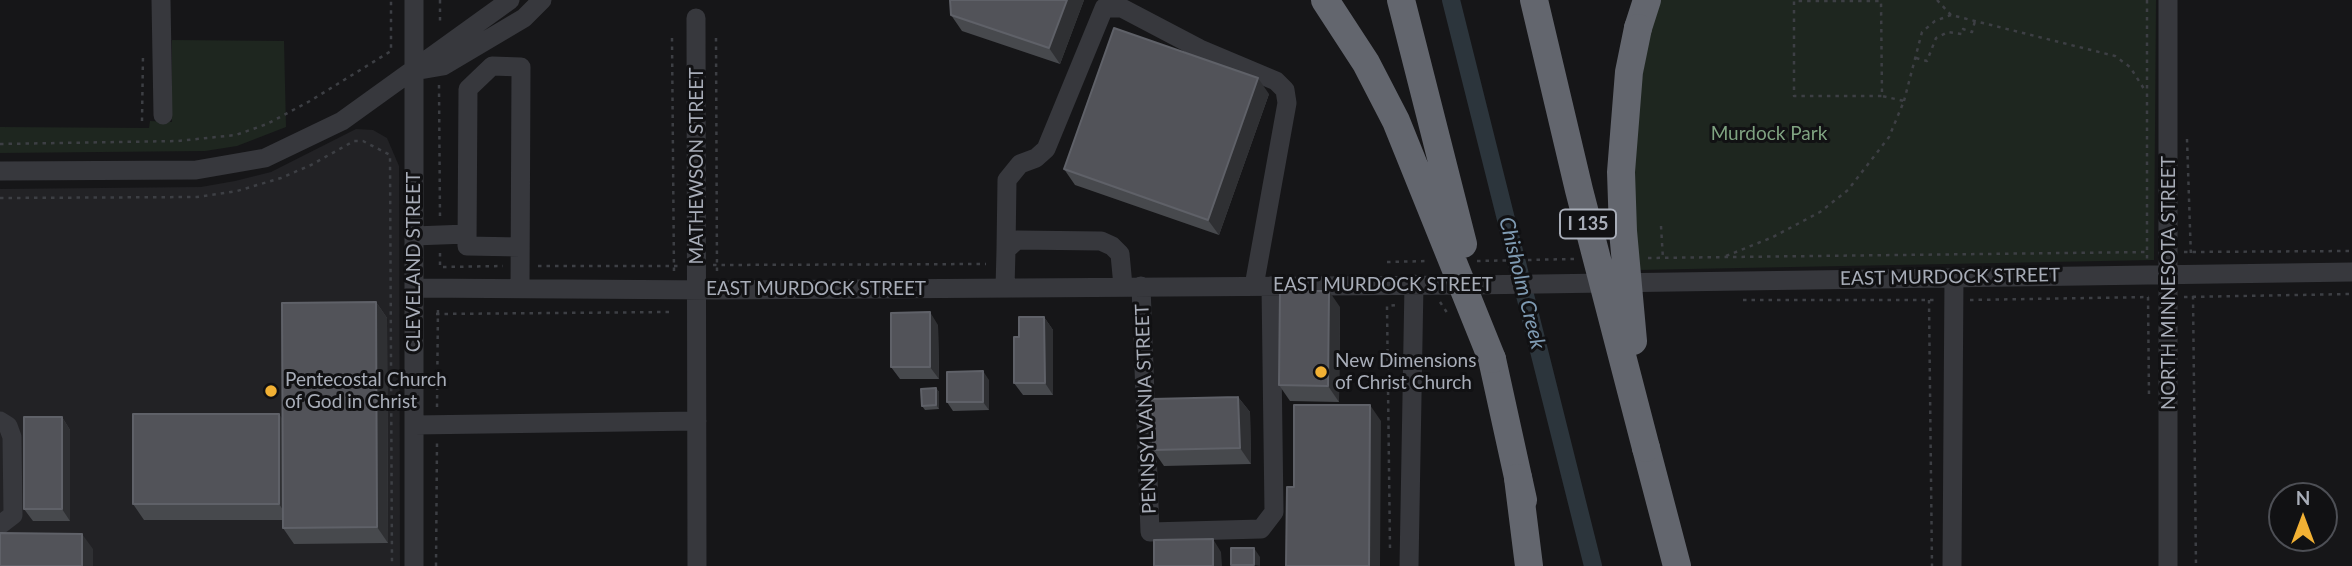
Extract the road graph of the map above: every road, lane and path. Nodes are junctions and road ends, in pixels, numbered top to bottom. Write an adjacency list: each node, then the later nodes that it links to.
1 (161, 0): 26 (street)
2 (391, 0): 28 (path)
3 (414, 0): 21 (street, CLEVELAND STREET)
4 (440, 0): 16 (path)
5 (510, 0): 21 (street)
6 (542, 0): 21 (street)
7 (1325, 0): 63 (highway, bridge)
8 (1401, 0): 63 (highway, bridge)
9 (1534, 0): 67 (highway, I 135, bridge)
10 (1647, 0): 67 (highway, bridge)
11 (1937, 0): 14 (path)
12 (2147, 0): 23 (path)
13 (2168, 0): 38 (street, NORTH MINNESOTA STREET)
14 (1951, 15): 17 (path); 20 (path)
15 (696, 18): 46 (street, MATHEWSON STREET)
16 (440, 22)
17 (1975, 22): 20 (path); 23 (path)
18 (716, 38): 47 (path)
19 (142, 54): 27 (path)
20 (1916, 58): 25 (path)
21 (414, 71): 29 (street); 34 (street, CLEVELAND STREET)
22 (439, 82): 33 (path)
23 (2147, 94): 37 (path)
24 (1882, 96): 24 (path); 25 (path)
25 (1904, 101): 40 (path)
26 (163, 115)
27 (142, 121)
28 (0, 144)
29 (0, 171)
30 (0, 198): 71 (path)
31 (1661, 226): 42 (path)
32 (467, 234): 33 (street); 39 (street); 39 (street)
33 (440, 235): 34 (street); 39 (path)
34 (414, 236): 55 (street, CLEVELAND STREET)
35 (1009, 251): 47 (path); 53 (street, PENNSYLVANIA STREET); 54 (street); 57 (street)
36 (2352, 251): 38 (path)
37 (2147, 252): 38 (path); 40 (path); 45 (path)
38 (2169, 252): 50 (street, NORTH MINNESOTA STREET)
39 (520, 257): 46 (path); 56 (street)
40 (1723, 257): 42 (path)
41 (1635, 258): 42 (path)
42 (1662, 258): 48 (path)
43 (1553, 260): 44 (path)
44 (1480, 261)
45 (2147, 262)
46 (697, 265): 47 (path); 58 (street, MATHEWSON STREET)
47 (718, 265)
48 (1663, 270)
49 (2352, 272): 50 (street, EAST MURDOCK STREET)
50 (2169, 273): 51 (street, EAST MURDOCK STREET); 80 (street, NORTH MINNESOTA STREET)
51 (1954, 277): 52 (street, EAST MURDOCK STREET); 79 (street)
52 (1414, 285): 54 (street, EAST MURDOCK STREET); 74 (street)
53 (1132, 286): 54 (street, EAST MURDOCK STREET); 54 (street, PENNSYLVANIA STREET); 57 (street, EAST MURDOCK STREET)
54 (1263, 286)
55 (414, 288): 56 (street, EAST MURDOCK STREET); 62 (street, CLEVELAND STREET)
56 (520, 288): 58 (street, EAST MURDOCK STREET)
57 (1005, 288): 58 (street, EAST MURDOCK STREET)
58 (697, 290): 65 (street, MATHEWSON STREET)
59 (1929, 300): 78 (path)
60 (1387, 306): 70 (path)
61 (671, 312): 62 (path)
62 (414, 314): 66 (street, CLEVELAND STREET)
63 (1492, 359): 68 (highway)
64 (0, 421): 69 (street)
65 (697, 422): 66 (street); 73 (street, MATHEWSON STREET)
66 (414, 425): 72 (street, CLEVELAND STREET)
67 (1646, 447): 77 (highway, I 135)
68 (1518, 478): 75 (highway, bridge); 76 (highway, bridge)
69 (0, 525)
70 (1390, 552)
71 (392, 566)
72 (414, 566)
73 (697, 566)
74 (1409, 566)
75 (1529, 566)
76 (1539, 566)
77 (1679, 566)
78 (1931, 566)
79 (1952, 566)
80 (2168, 566)

